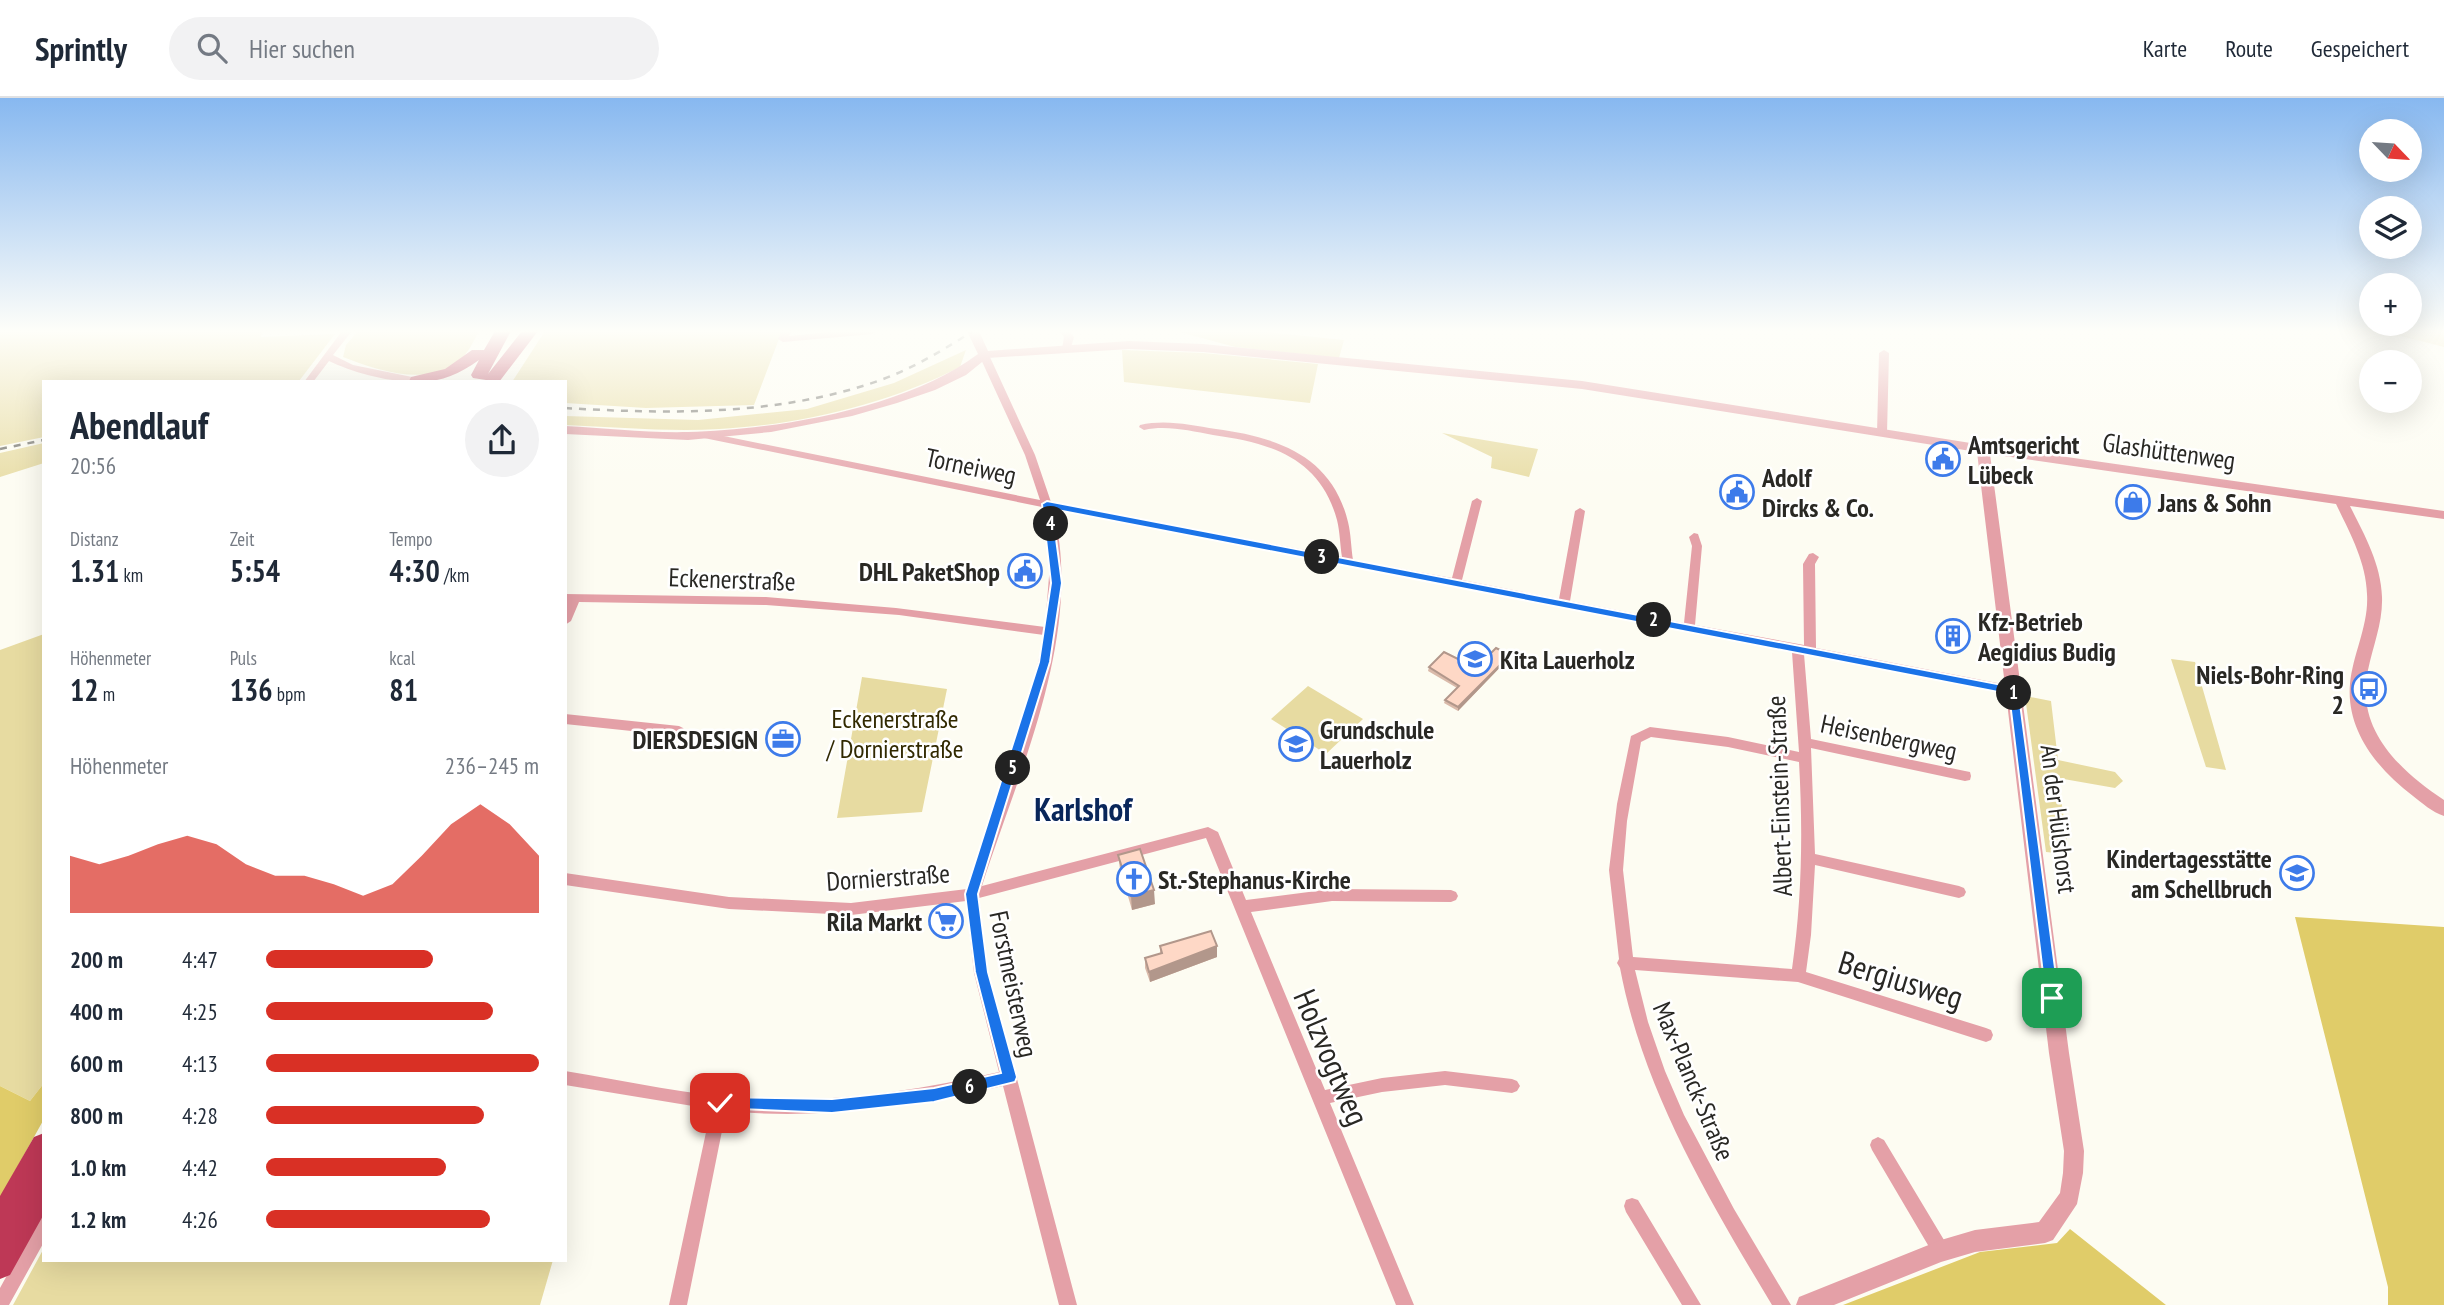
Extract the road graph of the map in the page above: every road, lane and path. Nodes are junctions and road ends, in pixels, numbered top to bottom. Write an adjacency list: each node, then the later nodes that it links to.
1 (922, 387): 8 (street, Glashüttenweg)
2 (998, 387): 12 (street, Forstmeisterweg)
3 (1597, 387): 7 (street, Glashüttenweg)
4 (1883, 387): 7 (street)
5 (1144, 427): 17 (street)
6 (567, 430): 8 (street, Glashüttenweg)
7 (1882, 433): 9 (street, Glashüttenweg)
8 (704, 435): 12 (street, Torneiweg)
9 (1983, 449): 11 (street, Glashüttenweg); 24 (street, An der Hülshorst)
10 (1477, 500): 18 (street)
11 (2341, 501): 14 (street, Glashüttenweg); 30 (street)
12 (1047, 504): 17 (street, Torneiweg); 22 (street, Forstmeisterweg)
13 (1580, 511): 20 (street)
14 (2444, 515)
15 (1694, 537): 21 (street)
16 (1813, 556): 23 (street, Albert-Einstein-Straße)
17 (1348, 562): 18 (street, Torneiweg)
18 (1456, 583): 20 (street, Torneiweg)
19 (570, 598): 22 (street, Eckenerstraße)
20 (1564, 603): 21 (street, Torneiweg)
21 (1689, 626): 23 (street, Torneiweg)
22 (1049, 632): 35 (street, Forstmeisterweg)
23 (1804, 650): 24 (street, Torneiweg); 27 (street, Albert-Einstein-Straße)
24 (2014, 691): 52 (street, An der Hülshorst)
25 (567, 719): 26 (street)
26 (679, 731)
27 (1804, 742): 28 (street, Albert-Einstein-Straße); 29 (street, Heisenbergweg)
28 (1805, 758): 32 (street, Albert-Einstein-Straße); 38 (street, Max-Planck-Straße)
29 (1965, 776)
30 (2444, 808)
31 (1208, 832): 35 (street, Dornierstraße); 37 (street, Holzvogtweg)
32 (1811, 859): 34 (street); 39 (street, Albert-Einstein-Straße)
33 (567, 879): 35 (street, Dornierstraße)
34 (1959, 892)
35 (972, 894): 41 (street, Forstmeisterweg)
36 (1451, 897): 37 (street)
37 (1241, 907): 44 (street, Holzvogtweg)
38 (1624, 962): 39 (street); 59 (street, Max-Planck-Straße)
39 (1798, 976): 40 (street, Bergiusweg)
40 (1986, 1035)
41 (1010, 1077): 45 (street); 56 (street, Forstmeisterweg)
42 (567, 1078): 45 (street)
43 (1512, 1086): 44 (street)
44 (1320, 1098): 57 (street, Holzvogtweg)
45 (720, 1103): 55 (street)
46 (1878, 1145): 52 (street)
47 (42, 1150): 50 (highway)
48 (42, 1190): 53 (highway)
49 (1632, 1206): 58 (street)
50 (0, 1223)
51 (42, 1229): 54 (street)
52 (1941, 1251): 60 (street)
53 (0, 1265)
54 (0, 1305)
55 (678, 1305)
56 (1068, 1305)
57 (1405, 1305)
58 (1692, 1305)
59 (1782, 1305)
60 (1807, 1305)

